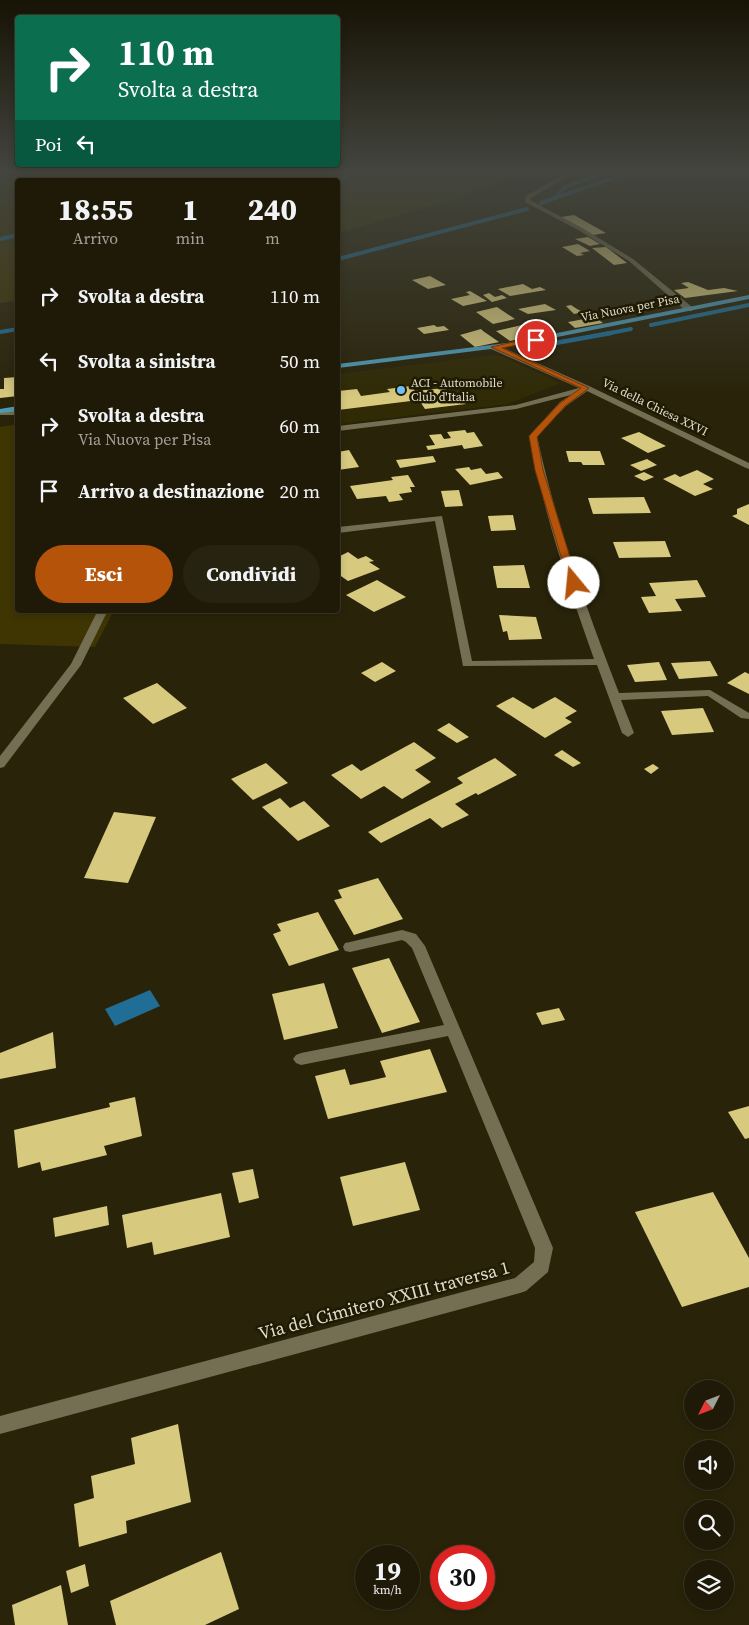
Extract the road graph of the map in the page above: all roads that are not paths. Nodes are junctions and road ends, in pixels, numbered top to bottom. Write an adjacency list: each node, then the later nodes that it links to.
1 (609, 247): 3 (street)
2 (749, 297): 3 (main road, Via Nuova per Pisa)
3 (689, 309): 4 (main road, Via Nuova per Pisa)
4 (494, 347): 5 (main road, Via Nuova per Pisa); 6 (street, Via della Chiesa XXVI)
5 (340, 366)
6 (586, 388): 10 (street); 11 (street, Via della Chiesa XXVI); 14 (street)
7 (15, 409): 8 (main road)
8 (0, 412): 9 (street)
9 (15, 414)
10 (340, 429)
11 (749, 466)
12 (340, 530): 14 (street)
13 (102, 613): 18 (street)
14 (602, 662): 15 (street)
15 (615, 697): 16 (street); 17 (street)
16 (745, 716)
17 (628, 733)
18 (0, 764)
19 (350, 947): 20 (street, Via del Cimitero XXIII traversa 1)
20 (452, 1029): 21 (street); 22 (street, Via del Cimitero XXIII traversa 1)
21 (301, 1059)
22 (0, 1425)

